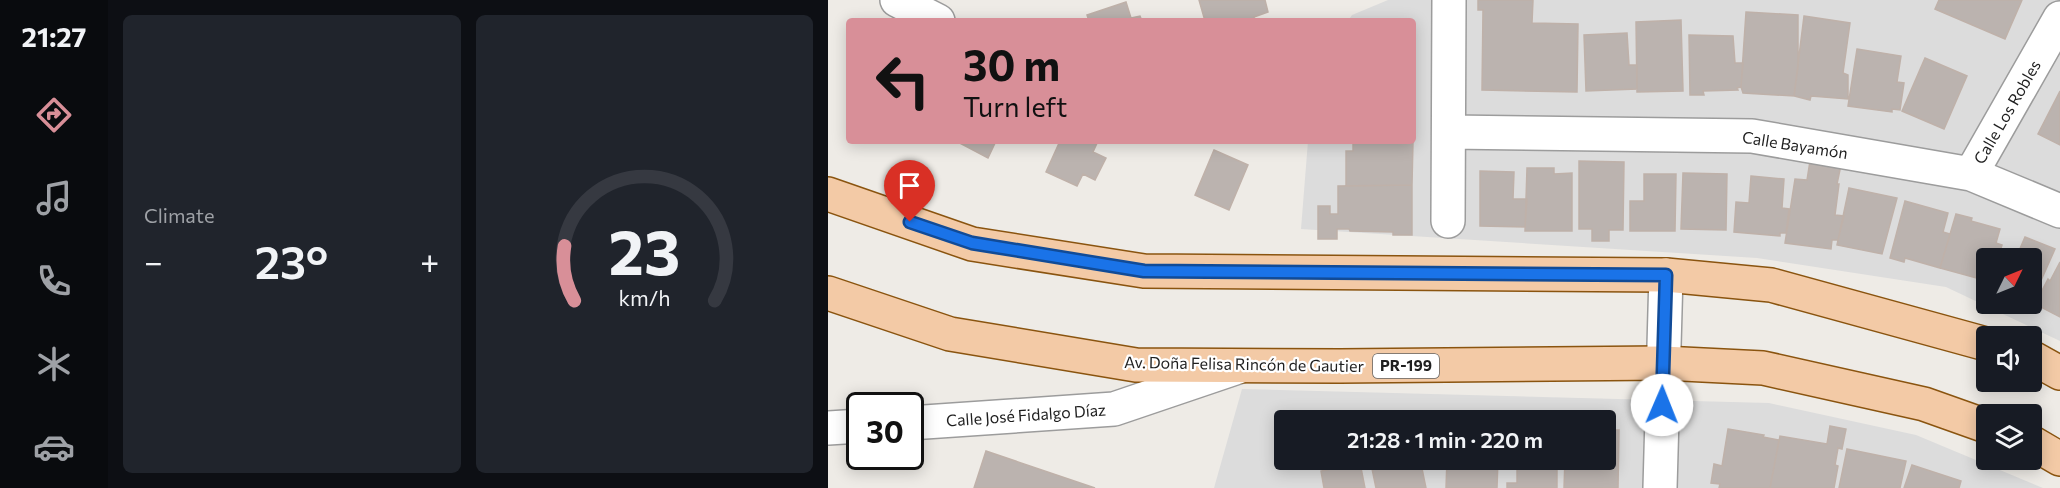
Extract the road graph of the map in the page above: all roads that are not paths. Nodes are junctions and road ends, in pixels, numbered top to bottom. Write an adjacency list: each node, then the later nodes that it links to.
1 (897, 0): 3 (street)
2 (1449, 0): 5 (street)
3 (932, 18)
4 (2060, 18): 6 (street, Calle Los Robles)
5 (1449, 132): 6 (street, Calle Bayamón); 9 (street)
6 (1971, 174): 8 (street, Calle Bayamón)
7 (828, 194): 10 (main road)
8 (2060, 211)
9 (1448, 222)
10 (1666, 275): 12 (main road); 13 (street)
11 (828, 293): 15 (main road, Av. Doña Felisa Rincón de Gautier / PR-199)
12 (1976, 341)
13 (1663, 363): 15 (main road, Av. Doña Felisa Rincón de Gautier / PR-199); 18 (main road, Av. Doña Felisa Rincón de Gautier / PR-199); 23 (street)
14 (2042, 363): 16 (main road)
15 (1243, 366): 17 (street, Calle José Fidalgo Díaz)
16 (2060, 373)
17 (924, 422)
18 (1976, 422)
19 (846, 427): 20 (street)
20 (828, 428)
21 (2042, 448): 22 (main road)
22 (2060, 459)
23 (1660, 488)

